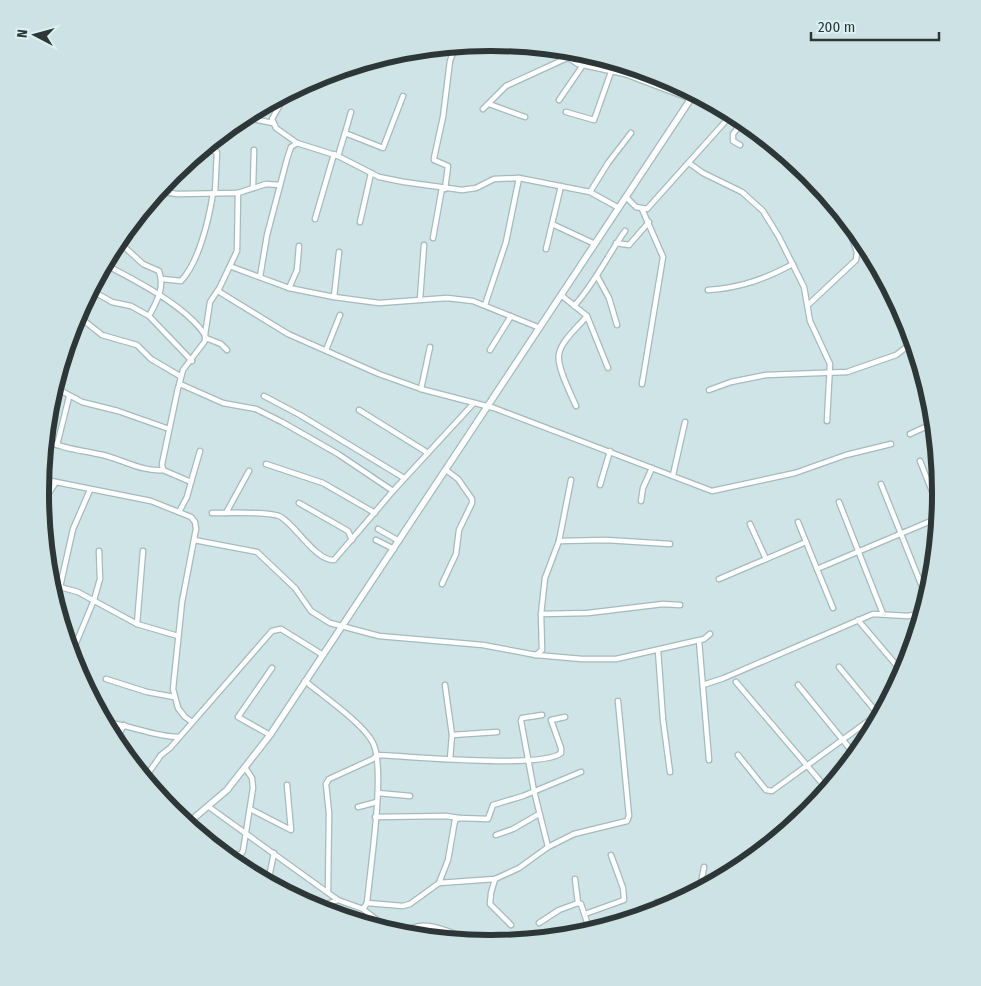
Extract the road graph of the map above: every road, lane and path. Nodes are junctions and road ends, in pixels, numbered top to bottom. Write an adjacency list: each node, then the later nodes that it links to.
1 (453, 53): 34 (street)
2 (567, 58): 11 (street)
3 (568, 58): 4 (street)
4 (583, 65): 5 (street); 10 (street)
5 (611, 72): 6 (street); 15 (street)
6 (625, 74): 7 (street)
7 (662, 86)
8 (403, 96): 21 (street)
9 (691, 99): 39 (street)
10 (559, 100)
11 (489, 104): 13 (street); 16 (street)
12 (279, 105): 19 (street)
13 (483, 108)
14 (351, 112): 21 (street)
15 (566, 112)
16 (525, 117)
17 (255, 120): 19 (street)
18 (727, 120): 28 (street)
19 (273, 123): 23 (street)
20 (738, 127): 24 (street)
21 (345, 133): 27 (street)
22 (631, 133): 36 (street)
23 (297, 143): 27 (street); 31 (street)
24 (740, 145)
25 (254, 150): 33 (street)
26 (211, 152): 37 (street)
27 (336, 155): 29 (street); 42 (street)
28 (689, 163): 41 (street); 56 (street)
29 (371, 173): 34 (street); 43 (street)
30 (519, 178): 32 (street); 34 (street); 70 (street)
31 (280, 185): 33 (street); 60 (street)
32 (560, 186): 36 (street); 45 (street)
33 (253, 187): 38 (street)
34 (443, 189): 47 (street)
35 (167, 192): 37 (street)
36 (590, 192): 40 (street)
37 (214, 193): 38 (street); 61 (street)
38 (238, 193): 57 (street)
39 (627, 198): 40 (street); 41 (street)
40 (619, 208): 50 (street)
41 (642, 210): 44 (street)
42 (315, 219)
43 (360, 222)
44 (649, 222): 48 (street); 90 (street)
45 (552, 224): 50 (street); 54 (street)
46 (626, 231): 48 (street)
47 (432, 238)
48 (616, 243): 59 (street)
49 (855, 243): 71 (street)
50 (595, 244): 66 (street)
51 (424, 245): 69 (street)
52 (299, 246): 62 (street)
53 (124, 247): 61 (street)
54 (546, 249)
55 (339, 252): 68 (street)
56 (792, 264): 64 (street); 71 (street)
57 (232, 267): 60 (street); 63 (street)
58 (111, 268): 67 (street)
59 (597, 276): 72 (street); 78 (street)
60 (260, 277): 62 (street)
61 (162, 278): 67 (street)
62 (289, 288): 68 (street)
63 (218, 290): 80 (street); 84 (street)
64 (708, 290)
65 (96, 294): 74 (street)
66 (561, 295): 72 (street); 79 (street)
67 (160, 296): 74 (street); 80 (street)
68 (334, 297): 69 (street)
69 (420, 299): 70 (street)
70 (485, 305): 75 (street)
71 (808, 305): 88 (street)
72 (574, 306): 76 (street)
73 (340, 315): 84 (street)
74 (149, 316): 86 (street)
75 (511, 316): 79 (street); 85 (street)
76 (587, 316): 87 (street); 99 (street)
77 (84, 320): 89 (street)
78 (617, 326)
79 (540, 328): 98 (street)
80 (206, 337): 83 (street); 86 (street)
81 (430, 347): 92 (street)
82 (907, 347): 88 (street)
83 (227, 350)
84 (326, 350): 92 (street)
85 (490, 350)
86 (192, 361): 89 (street)
87 (608, 368)
88 (832, 372): 93 (street); 101 (street)
89 (180, 376): 91 (street)
90 (642, 384)
91 (179, 385): 104 (street); 128 (street)
92 (421, 389): 97 (street)
93 (709, 390)
94 (61, 392): 96 (street)
95 (264, 396): 119 (street)
96 (69, 397): 104 (street); 108 (street)
97 (473, 404): 98 (street); 111 (street)
98 (486, 406): 110 (street); 116 (street)
99 (576, 406)
100 (359, 410): 111 (street)
101 (827, 421)
102 (685, 422): 118 (street)
103 (927, 427): 105 (street)
104 (169, 429): 115 (street)
105 (910, 434)
106 (52, 443): 108 (street)
107 (892, 444): 118 (street)
108 (57, 445): 115 (street)
109 (200, 451): 123 (street)
110 (610, 451): 114 (street); 125 (street)
111 (428, 453): 119 (street)
112 (920, 461): 127 (street)
113 (266, 464): 136 (street)
114 (652, 468): 118 (street); 130 (street)
115 (163, 470): 123 (street)
116 (446, 470): 146 (street); 156 (street)
117 (249, 471): 135 (street)
118 (673, 475)
119 (404, 478): 128 (street)
120 (571, 480): 145 (street)
121 (49, 481): 122 (street)
122 (56, 482): 126 (street); 129 (street)
123 (191, 482): 133 (street)
124 (881, 484): 141 (street)
125 (600, 485)
126 (90, 490): 133 (street); 157 (street)
127 (932, 490)
128 (393, 491): 136 (street)
129 (49, 493)
130 (641, 502)
131 (839, 502): 151 (street)
132 (300, 503): 143 (street)
133 (179, 512): 142 (street)
134 (212, 513): 135 (street)
135 (226, 513): 143 (street)
136 (375, 513): 143 (street)
137 (931, 521): 141 (street)
138 (798, 522): 147 (street)
139 (750, 524): 153 (street)
140 (378, 528): 146 (street)
141 (900, 534): 151 (street); 158 (street)
142 (194, 540): 167 (street); 169 (street)
143 (352, 540)
144 (376, 540): 149 (street)
145 (559, 541): 148 (street); 162 (street)
146 (398, 542): 149 (street)
147 (806, 542): 153 (street); 154 (street)
148 (670, 544)
149 (394, 549): 167 (street)
150 (99, 551): 159 (street)
151 (858, 551): 154 (street); 163 (street)
152 (143, 552): 166 (street)
153 (766, 559): 155 (street)
154 (817, 569): 161 (street)
155 (719, 579)
156 (442, 584)
157 (60, 587): 159 (street)
158 (922, 587)
159 (94, 600): 166 (street); 171 (street)
160 (680, 605): 162 (street)
161 (833, 608)
162 (541, 614): 174 (street)
163 (883, 614): 164 (street); 165 (street)
164 (915, 615)
165 (858, 620): 175 (street); 182 (street)
166 (137, 624): 169 (street)
167 (343, 627): 173 (street); 174 (street)
168 (710, 634): 170 (street)
169 (178, 636): 184 (street)
170 (699, 641): 172 (street); 182 (street)
171 (75, 644)
172 (658, 650): 174 (street); 208 (street)
173 (323, 655): 179 (street); 190 (street)
174 (536, 655)
175 (897, 666)
176 (839, 667): 186 (street)
177 (272, 668): 195 (street)
178 (106, 679): 184 (street)
179 (306, 681): 195 (street); 200 (street)
180 (736, 682): 205 (street)
181 (445, 685): 196 (street)
182 (703, 685): 203 (street)
183 (798, 685): 198 (street)
184 (174, 697): 190 (street)
185 (618, 701): 225 (street)
186 (876, 708)
187 (542, 715): 204 (street)
188 (565, 717): 204 (street)
189 (869, 721): 198 (street)
190 (192, 722): 197 (street)
191 (114, 723): 192 (street)
192 (124, 725): 194 (street); 197 (street)
193 (496, 732): 196 (street)
194 (120, 733)
195 (270, 734): 206 (street)
196 (452, 735): 202 (street)
197 (179, 737): 209 (street)
198 (842, 739): 199 (street); 205 (street)
199 (850, 749)
200 (377, 755): 202 (street); 213 (street); 235 (street)
201 (738, 755): 205 (street)
202 (450, 758): 204 (street)
203 (708, 760)
204 (528, 761): 212 (street)
205 (808, 766): 210 (street)
206 (246, 769): 216 (street); 218 (street)
207 (581, 772): 212 (street)
208 (670, 772)
209 (149, 773)
210 (823, 784)
211 (287, 785): 218 (street)
212 (534, 791): 219 (street); 221 (street)
213 (378, 794): 214 (street); 215 (street)
214 (410, 796)
215 (377, 802): 217 (street); 220 (street)
216 (209, 807): 222 (street); 223 (street)
217 (358, 808)
218 (250, 809): 223 (street)
219 (539, 814): 224 (street); 225 (street)
220 (375, 817): 221 (street); 237 (street)
221 (459, 818): 234 (street)
222 (193, 819)
223 (245, 831): 226 (street); 227 (street)
224 (496, 835)
225 (548, 847): 231 (street)
226 (274, 853): 230 (street); 235 (street)
227 (237, 854)
228 (611, 854): 241 (street)
229 (704, 867): 233 (street)
230 (269, 876)
231 (495, 879): 234 (street); 245 (street)
232 (576, 879): 238 (street)
233 (701, 881)
234 (439, 883): 237 (street)
235 (328, 892): 236 (street)
236 (338, 900): 239 (street); 240 (street)
237 (368, 903): 240 (street)
238 (578, 903): 241 (street); 243 (street)
239 (328, 904)
240 (363, 910): 242 (street)
241 (585, 914): 244 (street)
242 (376, 920)
243 (539, 923)
244 (588, 924)
245 (511, 925)
246 (413, 928): 247 (street)
247 (445, 932)

